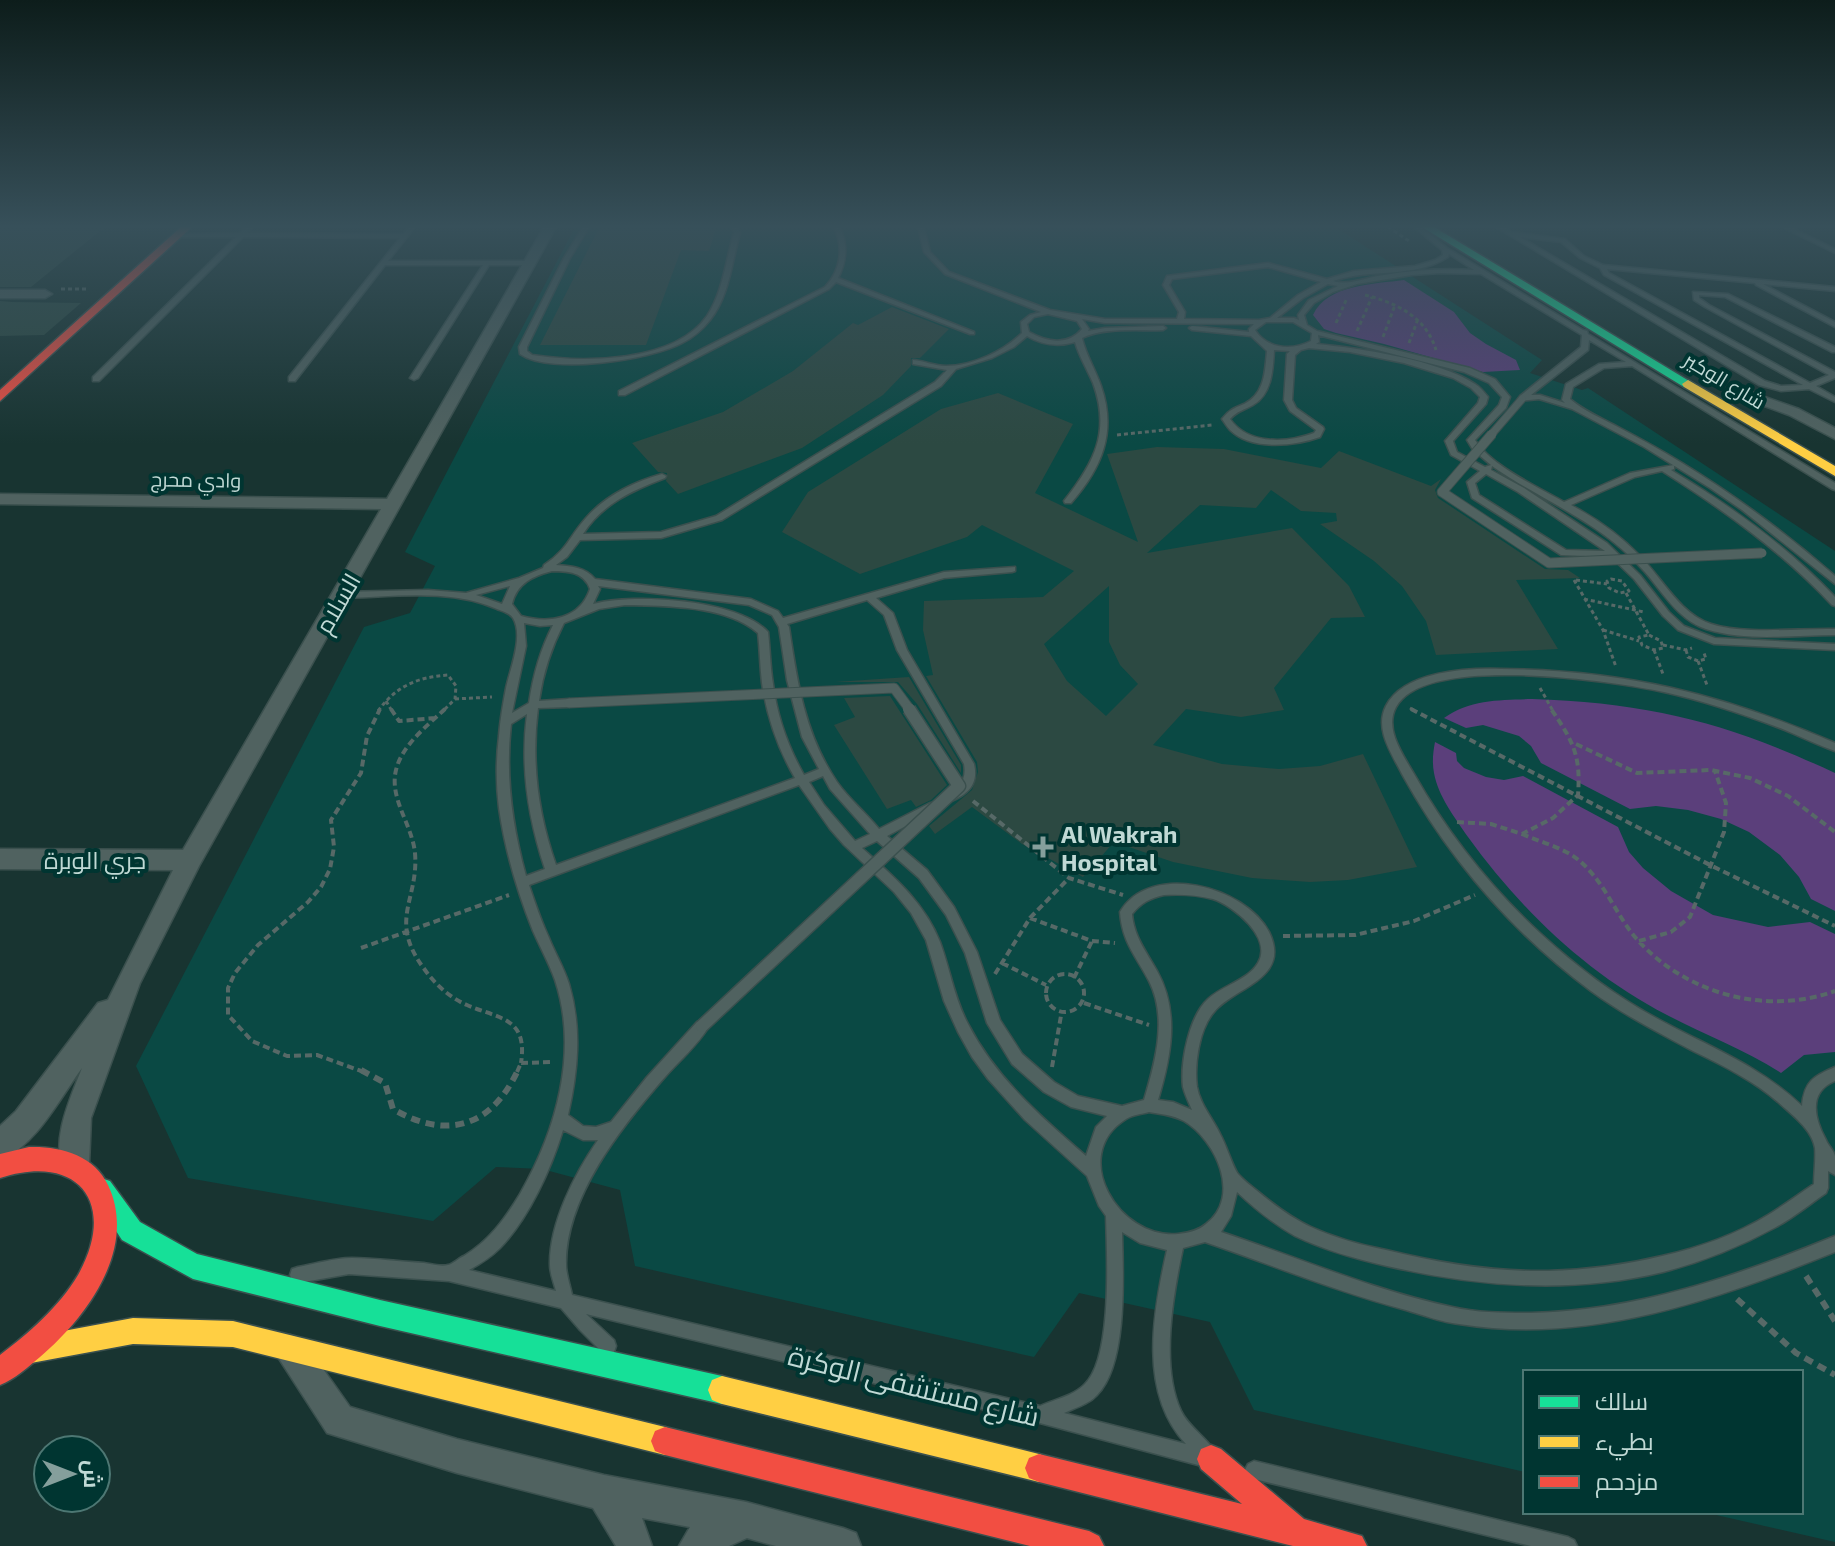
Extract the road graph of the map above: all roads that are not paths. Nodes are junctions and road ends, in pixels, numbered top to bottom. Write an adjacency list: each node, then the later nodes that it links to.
1 (107, 299): 56 (street)
2 (177, 299): 51 (lane)
3 (355, 299): 52 (lane)
4 (464, 299): 50 (lane)
5 (509, 299): 72 (street, السلام)
6 (547, 299): 7 (lane)
7 (715, 299)
8 (801, 299): 55 (lane)
9 (886, 299): 33 (lane)
10 (1004, 299): 26 (lane)
11 (1011, 299): 23 (lane)
12 (1174, 299): 27 (lane)
13 (1295, 299): 25 (lane)
14 (1318, 299): 29 (lane)
15 (1531, 299): 32 (lane)
16 (1547, 299): 61 (street, شارع الوكير)
17 (1583, 299): 42 (street, شارع الوكير)
18 (1621, 299): 54 (lane)
19 (1652, 299): 54 (lane)
20 (1696, 299): 49 (lane)
21 (1734, 299): 43 (lane)
22 (1786, 299): 30 (lane)
23 (1048, 312): 24 (lane); 26 (lane)
24 (1071, 315): 27 (lane); 36 (lane)
25 (1273, 318): 28 (lane); 29 (lane)
26 (1027, 319): 34 (lane)
27 (1180, 321): 28 (lane)
28 (1257, 322): 35 (lane)
29 (1304, 324): 31 (lane)
30 (1835, 325)
31 (1315, 332): 40 (lane); 65 (lane)
32 (1585, 332): 47 (lane); 57 (lane)
33 (972, 333)
34 (1026, 333): 38 (lane); 44 (lane)
35 (1252, 334): 36 (lane); 37 (lane)
36 (1081, 336): 39 (lane); 45 (lane)
37 (1260, 341): 41 (lane); 41 (lane)
38 (1048, 342): 39 (lane); 44 (lane)
39 (1059, 343): 45 (lane)
40 (1310, 346): 41 (lane); 65 (lane)
41 (1298, 349)
42 (1670, 350)
43 (1835, 350)
44 (988, 356): 48 (lane)
45 (1084, 357): 71 (lane)
46 (918, 360): 48 (lane)
47 (1636, 364): 58 (lane); 60 (lane)
48 (954, 367): 74 (lane)
49 (1835, 375): 54 (lane)
50 (414, 378)
51 (96, 379)
52 (292, 379)
53 (1728, 386): 62 (street); 63 (street, شارع الوكير)
54 (1811, 387): 59 (lane)
55 (622, 393)
56 (0, 397)
57 (1523, 398): 60 (lane); 75 (lane, bridge)
58 (1689, 399): 61 (street); 69 (lane)
59 (1835, 400)
60 (1578, 410): 64 (lane)
61 (1734, 411): 67 (street, شارع الوكير)
62 (1835, 434)
63 (1835, 449)
64 (1679, 465): 66 (lane); 76 (lane)
65 (1488, 467): 73 (lane); 77 (lane); 77 (lane)
66 (1664, 469): 73 (lane); 75 (lane)
67 (1835, 472)
68 (664, 479): 74 (lane)
69 (1835, 487)
70 (0, 499): 72 (street, وادي محرج)
71 (1068, 501)
72 (392, 504): 83 (street, السلام)
73 (1566, 504): 91 (lane)
74 (577, 541): 79 (lane); 80 (lane)
75 (1782, 552): 76 (lane); 86 (lane)
76 (1803, 552): 82 (lane)
77 (1613, 554): 92 (lane)
78 (1012, 569): 85 (lane)
79 (539, 571): 80 (lane); 81 (lane)
80 (590, 578): 87 (lane); 90 (lane)
81 (522, 580): 84 (lane); 88 (lane)
82 (1835, 581)
83 (342, 595): 84 (lane); 101 (street, السلام)
84 (453, 595): 88 (lane)
85 (868, 596): 90 (lane); 98 (lane)
86 (1835, 603)
87 (582, 611): 89 (lane); 97 (lane)
88 (514, 615): 89 (lane); 94 (lane)
89 (560, 621): 93 (lane)
90 (781, 622): 96 (lane)
91 (1835, 632)
92 (1835, 647)
93 (534, 705): 94 (lane); 102 (lane); 110 (lane, bridge)
94 (506, 722): 103 (lane)
95 (1835, 747): 109 (lane)
96 (826, 771): 97 (lane); 98 (lane)
97 (802, 779): 99 (lane); 102 (lane)
98 (878, 835): 99 (lane); 107 (lane)
99 (854, 847): 117 (lane)
100 (0, 859): 101 (street, جري الوبرة)
101 (190, 860): 104 (street, السلام)
102 (552, 872): 103 (lane)
103 (524, 886): 108 (lane)
104 (128, 981): 112 (street, السلام); 114 (street, السلام)
105 (1835, 1074): 109 (lane)
106 (1149, 1105): 107 (lane); 111 (lane); 111 (lane)
107 (1122, 1113): 117 (lane)
108 (560, 1116): 110 (lane); 124 (lane)
109 (1810, 1123): 113 (lane)
110 (613, 1128): 126 (lane)
111 (1216, 1140): 118 (lane)
112 (0, 1146)
113 (1821, 1150): 116 (lane); 118 (lane)
114 (74, 1164): 115 (street); 119 (street, شارع مستشفى الوكرة)
115 (0, 1166)
116 (1835, 1168)
117 (1094, 1172): 120 (lane)
118 (1231, 1177): 121 (lane)
119 (101, 1190): 125 (street, شارع مستشفى الوكرة); 128 (street)
120 (1114, 1216): 123 (lane); 131 (lane)
121 (1206, 1235): 122 (lane); 123 (lane)
122 (1835, 1244)
123 (1176, 1245): 132 (lane)
124 (449, 1273): 125 (lane, شارع مستشفى الوكرة); 126 (lane, شارع مستشفى الوكرة)
125 (256, 1283): 129 (street, شارع مستشفى الوكرة)
126 (566, 1302): 129 (lane); 131 (lane, شارع مستشفى الوكرة)
127 (287, 1347): 128 (street); 133 (street); 139 (street)
128 (31, 1350): 130 (street)
129 (627, 1366): 135 (street, شارع مستشفى الوكرة)
130 (0, 1372)
131 (1040, 1415): 132 (lane, شارع مستشفى الوكرة)
132 (1211, 1459): 135 (street); 141 (lane, شارع مستشفى الوكرة)
133 (604, 1493): 134 (street); 136 (street)
134 (746, 1520): 137 (street); 138 (street)
135 (1298, 1533): 140 (street, شارع مستشفى الوكرة)
136 (634, 1546)
137 (697, 1546)
138 (843, 1546)
139 (1089, 1546)
140 (1352, 1546)
141 (1568, 1546)

